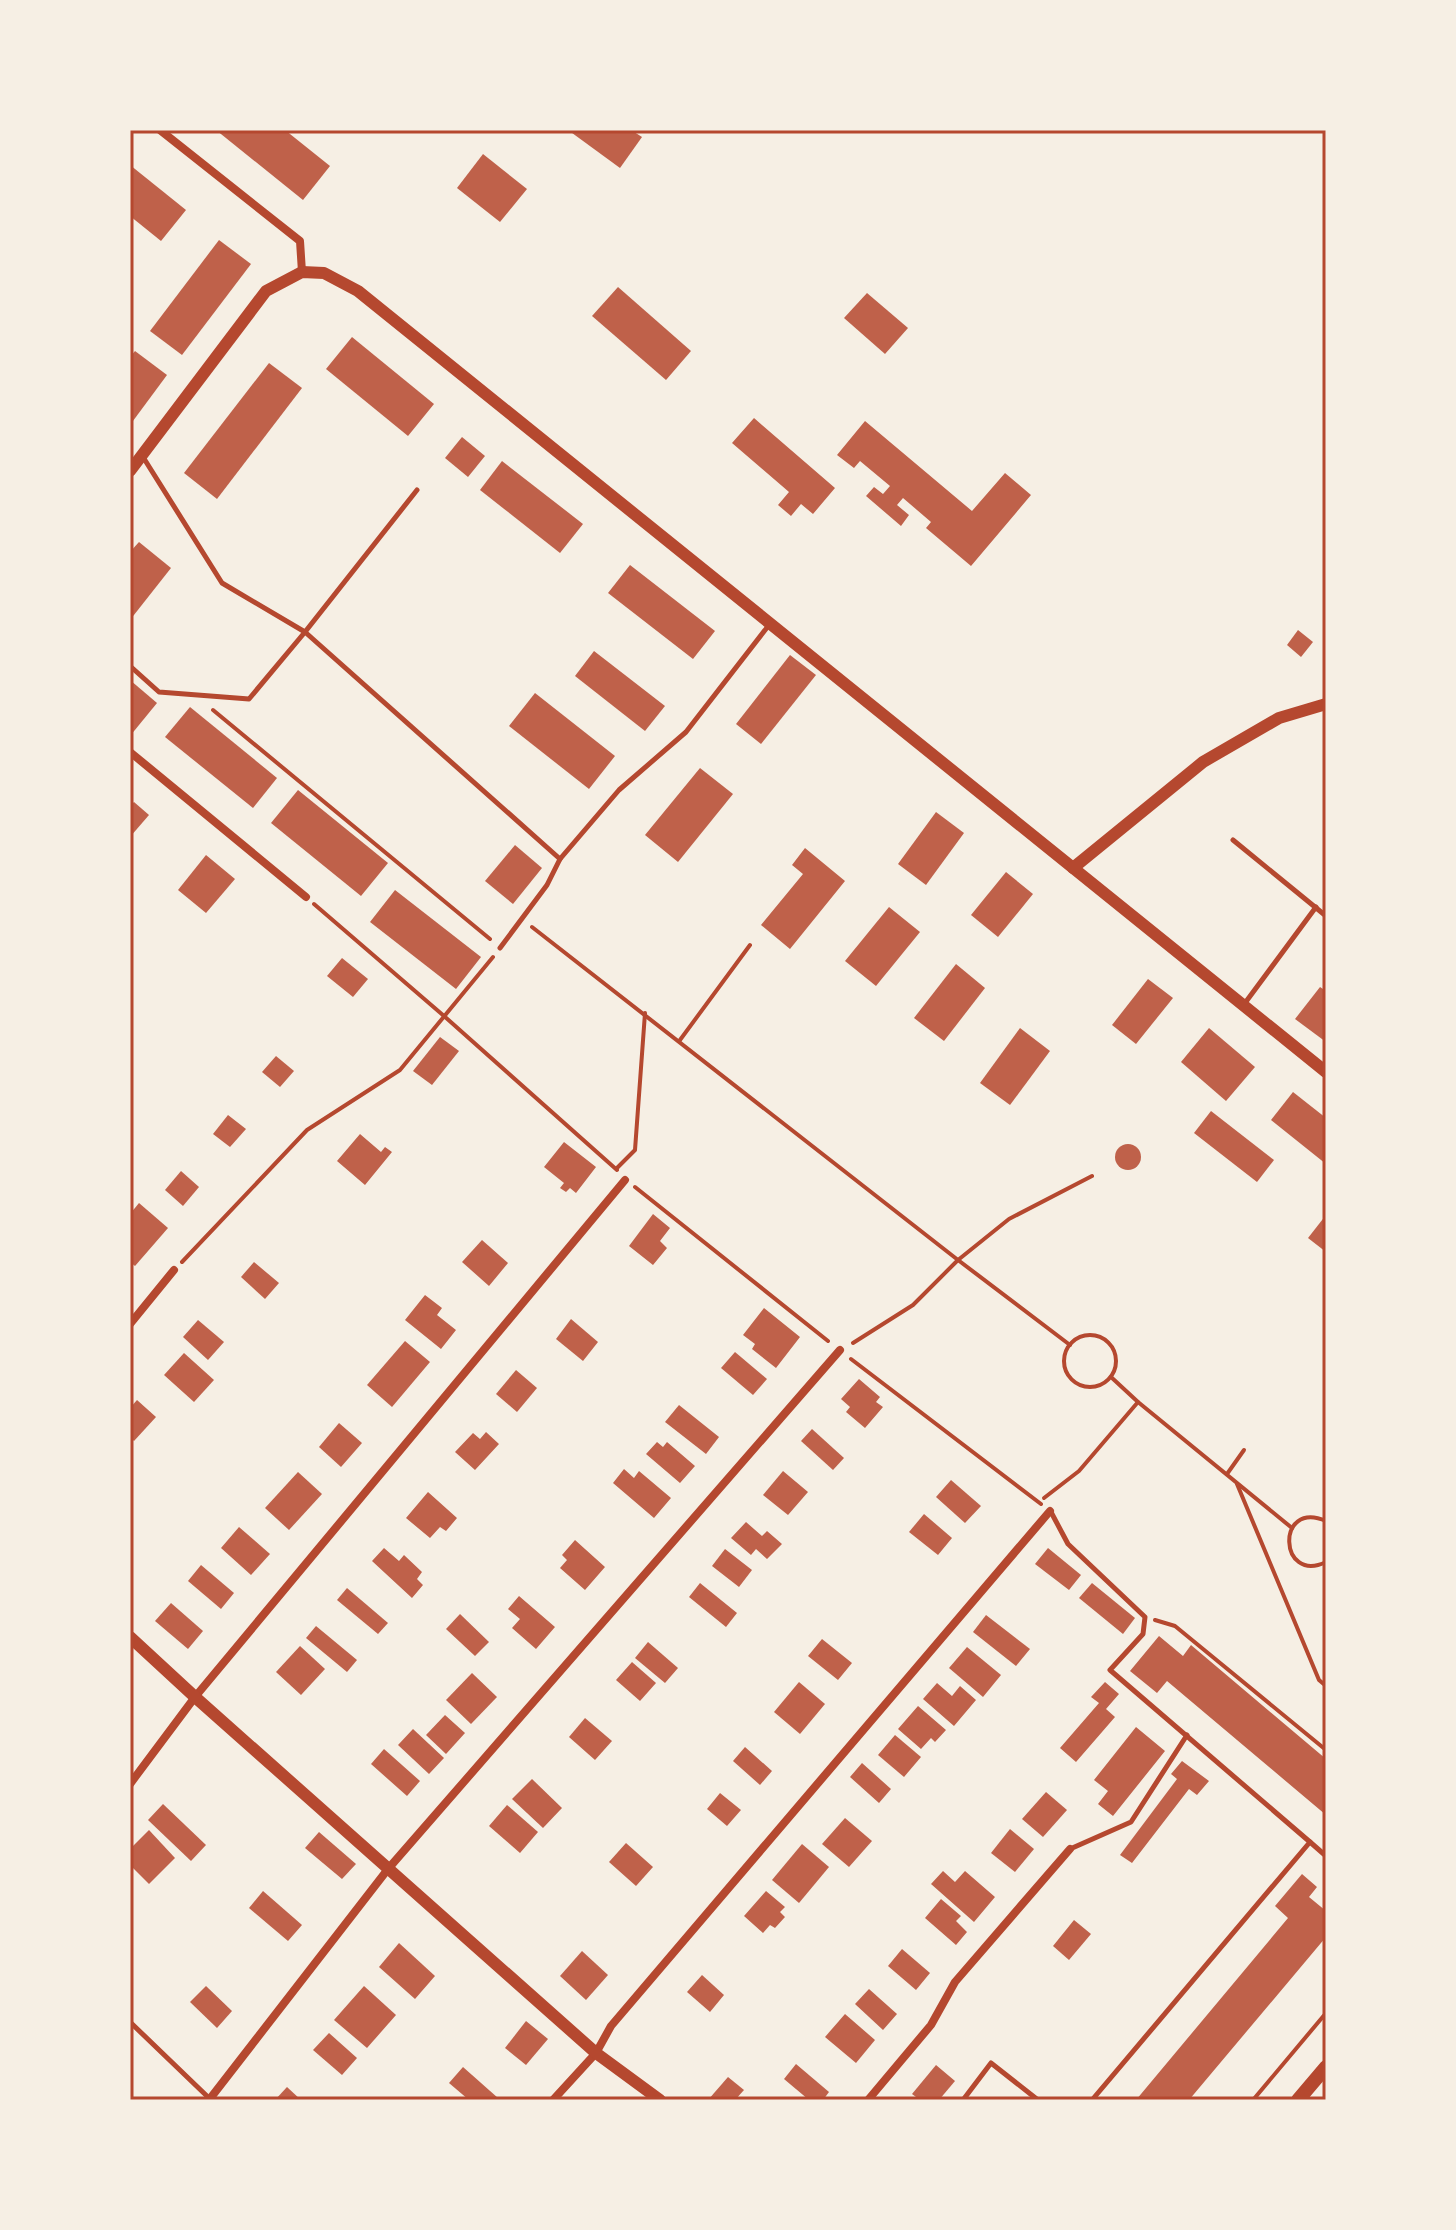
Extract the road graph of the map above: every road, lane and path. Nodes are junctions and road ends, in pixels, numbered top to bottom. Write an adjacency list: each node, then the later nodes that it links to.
1 (160, 130): 2 (street)
2 (302, 272): 3 (street); 6 (street)
3 (142, 456): 4 (street); 7 (lane)
4 (130, 471)
5 (417, 490): 7 (lane)
6 (770, 624): 13 (lane); 14 (street)
7 (305, 632): 9 (lane); 13 (lane)
8 (130, 666): 9 (lane)
9 (193, 693): 20 (path)
10 (1325, 702): 14 (street)
11 (130, 752): 15 (street)
12 (1233, 840): 16 (lane)
13 (560, 859): 18 (lane)
14 (1073, 868): 21 (street)
15 (306, 897): 23 (path)
16 (1316, 907): 17 (lane); 21 (lane)
17 (1326, 916)
18 (522, 919): 20 (lane); 22 (path)
19 (750, 945): 24 (path)
20 (500, 948): 23 (path)
21 (1243, 1006): 25 (street)
22 (645, 1013): 24 (path); 26 (path)
23 (444, 1016): 26 (path); 30 (path)
24 (680, 1041): 29 (path)
25 (1326, 1072)
26 (616, 1169): 28 (path)
27 (1092, 1176): 29 (path)
28 (625, 1180): 33 (path); 47 (street)
29 (958, 1260): 32 (path); 33 (path)
30 (174, 1270): 31 (street)
31 (130, 1324)
32 (1070, 1345): 34 (path); 34 (path)
33 (840, 1350): 39 (path); 54 (street)
34 (1111, 1377): 35 (path)
35 (1138, 1402): 37 (path); 39 (path)
36 (1244, 1450): 37 (path)
37 (1227, 1474): 38 (path)
38 (1236, 1482): 42 (path); 46 (path)
39 (1039, 1502): 40 (path)
40 (1050, 1511): 44 (lane); 57 (street)
41 (1326, 1521): 42 (path)
42 (1292, 1528): 43 (path)
43 (1326, 1562)
44 (1145, 1617): 48 (lane); 49 (path)
45 (130, 1637): 47 (street)
46 (1326, 1686)
47 (195, 1697): 50 (street); 54 (street)
48 (1187, 1735): 51 (lane); 52 (lane)
49 (1326, 1750)
50 (130, 1784)
51 (1310, 1842): 53 (lane); 65 (lane)
52 (1070, 1849): 62 (street)
53 (1326, 1856)
54 (388, 1869): 57 (street); 59 (street)
55 (1326, 2013): 66 (path)
56 (130, 2022): 59 (lane)
57 (596, 2053): 60 (street); 61 (street)
58 (1326, 2067): 67 (main road)
59 (209, 2100)
60 (553, 2100)
61 (660, 2100)
62 (868, 2100)
63 (963, 2100): 64 (lane)
64 (1038, 2100)
65 (1092, 2100)
66 (1253, 2100)
67 (1298, 2100)

